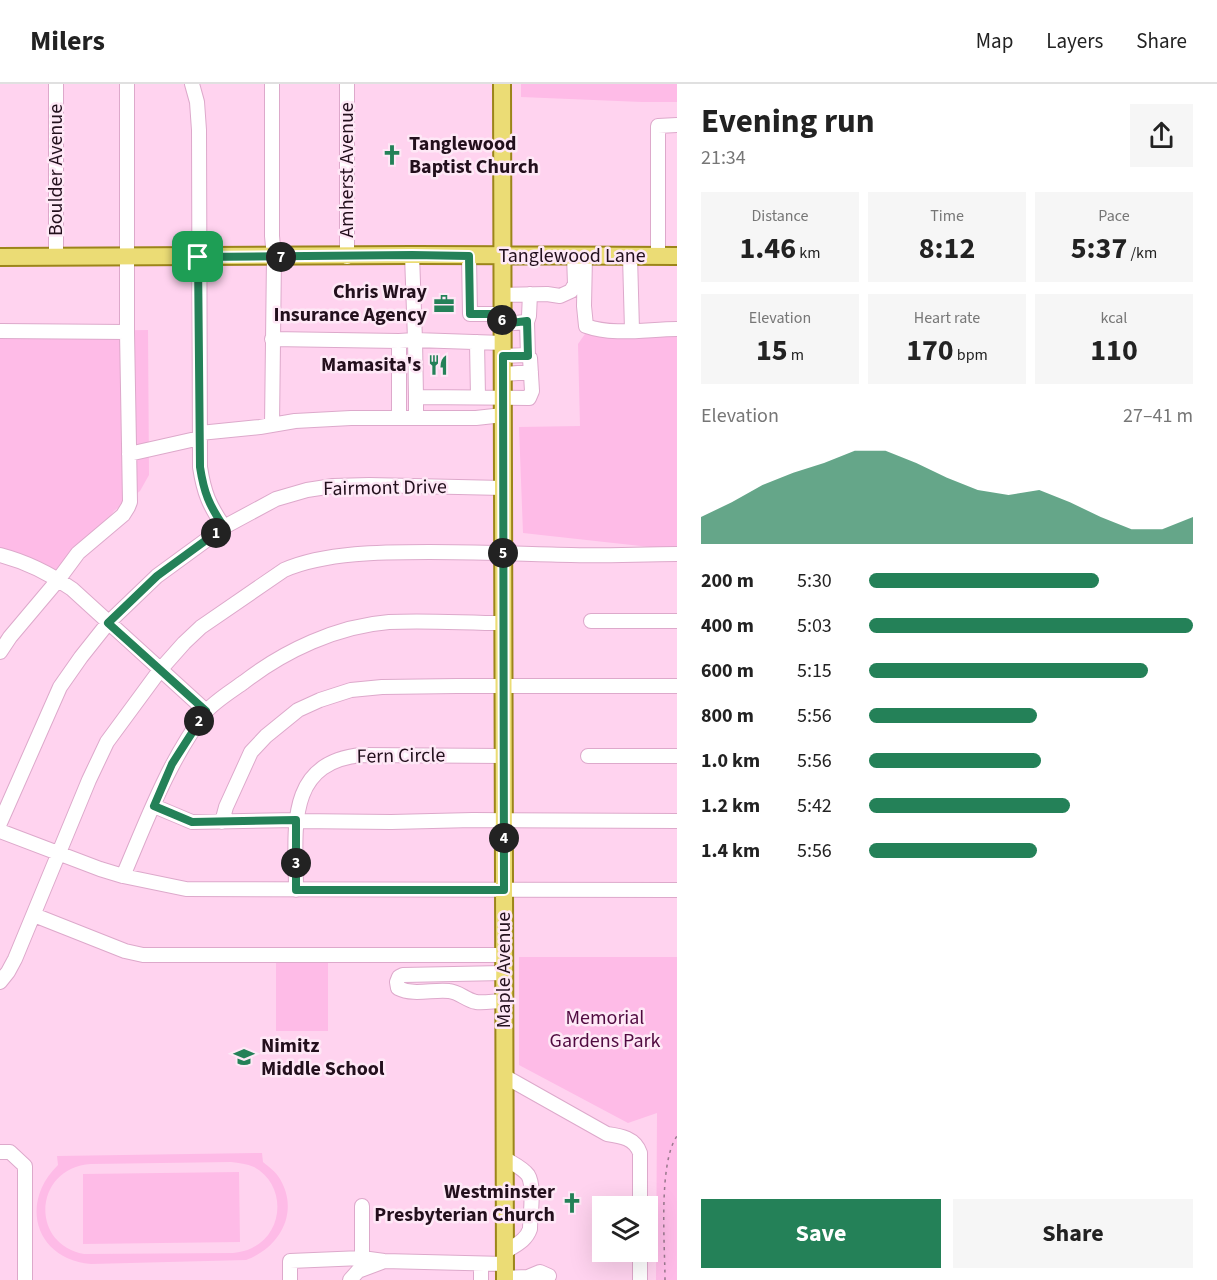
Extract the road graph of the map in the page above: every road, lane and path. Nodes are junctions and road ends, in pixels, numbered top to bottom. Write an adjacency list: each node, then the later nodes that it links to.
1 (56, 84): 16 (street, Boulder Avenue)
2 (127, 84): 17 (street)
3 (192, 84): 18 (street)
4 (272, 84): 19 (street)
5 (347, 84): 20 (street, Amherst Avenue)
6 (502, 84): 10 (main road, Maple Avenue)
7 (677, 125): 13 (street)
8 (412, 255): 9 (main road, Tanglewood Lane); 20 (main road, Tanglewood Lane); 30 (street)
9 (469, 256): 10 (main road, Tanglewood Lane); 23 (street)
10 (502, 256): 11 (main road, Tanglewood Lane); 22 (main road, Maple Avenue)
11 (580, 256): 12 (main road, Tanglewood Lane); 21 (street); 26 (street)
12 (630, 256): 13 (main road, Tanglewood Lane); 26 (street)
13 (658, 256): 14 (main road, Tanglewood Lane)
14 (677, 256)
15 (0, 257): 16 (main road, Tanglewood Lane)
16 (56, 257): 17 (main road, Tanglewood Lane)
17 (128, 257): 18 (main road, Tanglewood Lane); 28 (street)
18 (198, 257): 19 (main road, Tanglewood Lane); 44 (street)
19 (274, 257): 20 (main road, Tanglewood Lane); 29 (street)
20 (347, 257)
21 (530, 294): 22 (street); 24 (street)
22 (502, 295): 23 (main road, Maple Avenue)
23 (502, 319): 24 (street); 33 (main road, Maple Avenue)
24 (527, 321): 34 (street)
25 (677, 329): 26 (street)
26 (632, 330)
27 (0, 331): 28 (street)
28 (127, 332): 45 (street)
29 (272, 339): 31 (street); 43 (street)
30 (415, 340): 31 (street); 32 (street); 37 (street)
31 (399, 341): 41 (street)
32 (477, 342): 33 (street); 38 (street)
33 (503, 349): 34 (street); 36 (main road, Maple Avenue)
34 (528, 356): 35 (street)
35 (531, 372): 36 (street); 39 (street)
36 (503, 374): 39 (main road, Maple Avenue)
37 (416, 397): 38 (street); 42 (street)
38 (478, 397): 39 (street)
39 (503, 398): 40 (main road, Maple Avenue)
40 (503, 416): 42 (street); 46 (main road, Maple Avenue)
41 (399, 418): 42 (street); 43 (street)
42 (416, 418)
43 (272, 424): 44 (street)
44 (200, 436): 45 (street); 47 (street)
45 (129, 454): 51 (street)
46 (503, 488): 47 (street, Fairmont Drive); 48 (main road, Maple Avenue)
47 (224, 527): 54 (street, Fairmont Drive)
48 (503, 552): 49 (street); 55 (main road, Maple Avenue); 58 (street)
49 (674, 552)
50 (0, 555): 51 (street)
51 (58, 580): 54 (street); 56 (street)
52 (591, 621): 53 (street)
53 (677, 621)
54 (108, 623): 58 (street); 70 (street, Fairmont Drive)
55 (503, 623): 59 (main road, Maple Avenue); 61 (street)
56 (5, 633): 57 (street)
57 (0, 652)
58 (160, 670): 61 (street); 72 (street)
59 (503, 687): 60 (street); 62 (main road, Maple Avenue); 69 (street)
60 (677, 687)
61 (206, 711): 65 (street)
62 (503, 756): 66 (street, Fern Circle); 67 (main road, Maple Avenue)
63 (588, 756): 64 (street)
64 (677, 756)
65 (154, 806): 69 (street); 73 (street)
66 (296, 821): 67 (street); 69 (street); 74 (street, Fern Circle)
67 (504, 821): 68 (street); 75 (main road, Maple Avenue)
68 (677, 821)
69 (222, 822)
70 (0, 823)
71 (0, 831): 72 (street)
72 (59, 854): 73 (street); 77 (street)
73 (123, 876): 74 (street)
74 (296, 890): 75 (street)
75 (504, 890): 76 (street); 78 (main road, Maple Avenue)
76 (677, 890)
77 (34, 915): 78 (street); 80 (street)
78 (504, 955): 79 (main road, Maple Avenue)
79 (504, 974): 81 (main road, Maple Avenue); 81 (street)
80 (0, 982)
81 (504, 1001): 82 (main road, Maple Avenue)
82 (504, 1076): 85 (main road, Maple Avenue); 86 (street)
83 (677, 1136): 99 (path)
84 (0, 1152): 94 (street)
85 (504, 1158): 92 (main road, Maple Avenue); 92 (street)
86 (640, 1196)
87 (362, 1206): 88 (street)
88 (362, 1258): 89 (street); 95 (street)
89 (384, 1261): 91 (street); 96 (street)
90 (640, 1262): 98 (street)
91 (481, 1264): 92 (street); 97 (street)
92 (505, 1268): 93 (street)
93 (549, 1276)
94 (25, 1280)
95 (290, 1280)
96 (350, 1280)
97 (481, 1280)
98 (640, 1280)
99 (665, 1280)

